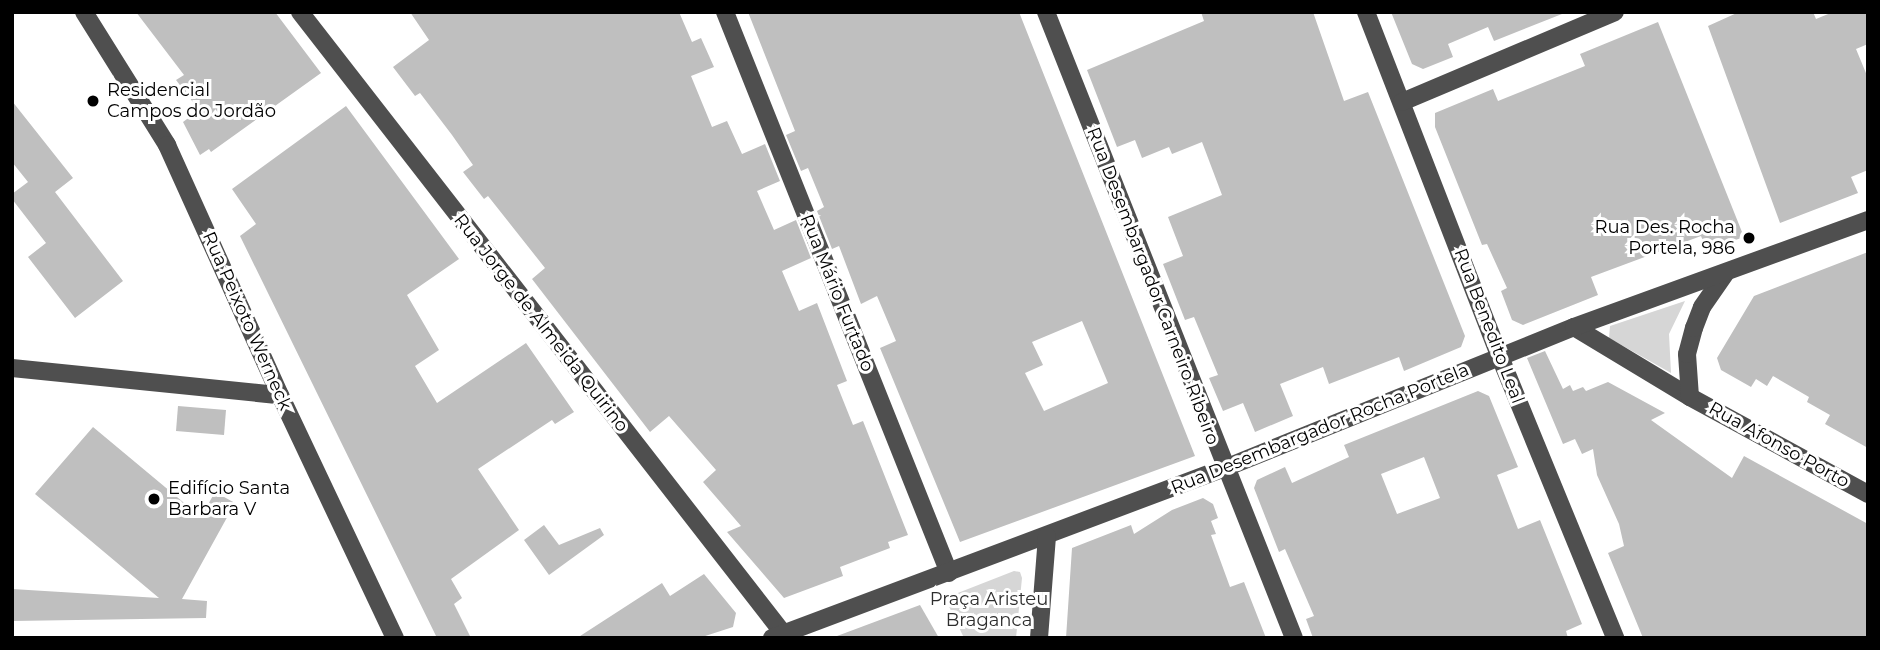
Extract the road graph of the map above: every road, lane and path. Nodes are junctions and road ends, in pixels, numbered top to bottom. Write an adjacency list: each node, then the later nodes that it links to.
1 (85, 12): 13 (street, Rua Peixoto Werneck)
2 (300, 12): 19 (street, Rua Jorge de Almeida Quirino)
3 (725, 12): 18 (street, Rua Mário Furtado)
4 (1046, 12): 15 (street, Rua Desembargador Carneiro Ribeiro)
5 (1366, 12): 7 (street, Rua Benedito Leal)
6 (1615, 12): 7 (street)
7 (1402, 102): 11 (street, Rua Benedito Leal)
8 (1868, 220): 9 (street, Rua Desembargador Rocha Portela)
9 (1725, 274): 10 (street, Rua Desembargador Rocha Portela); 14 (street, Rua Afonso Porto)
10 (1574, 327): 11 (street, Rua Desembargador Rocha Portela); 14 (street, Rua Afonso Porto)
11 (1500, 357): 15 (street, Rua Desembargador Rocha Portela); 23 (street, Rua Benedito Leal)
12 (12, 368): 13 (street)
13 (280, 395): 20 (street, Rua Peixoto Werneck)
14 (1690, 397): 16 (street, Rua Afonso Porto)
15 (1225, 468): 17 (street, Rua Desembargador Rocha Portela); 22 (street, Rua Desembargador Carneiro Ribeiro)
16 (1868, 494)
17 (1047, 536): 18 (street, Rua Desembargador Rocha Portela); 21 (street)
18 (949, 573): 19 (street, Rua Desembargador Rocha Portela)
19 (777, 636)
20 (395, 638)
21 (1039, 638)
22 (1294, 638)
23 (1615, 638)

